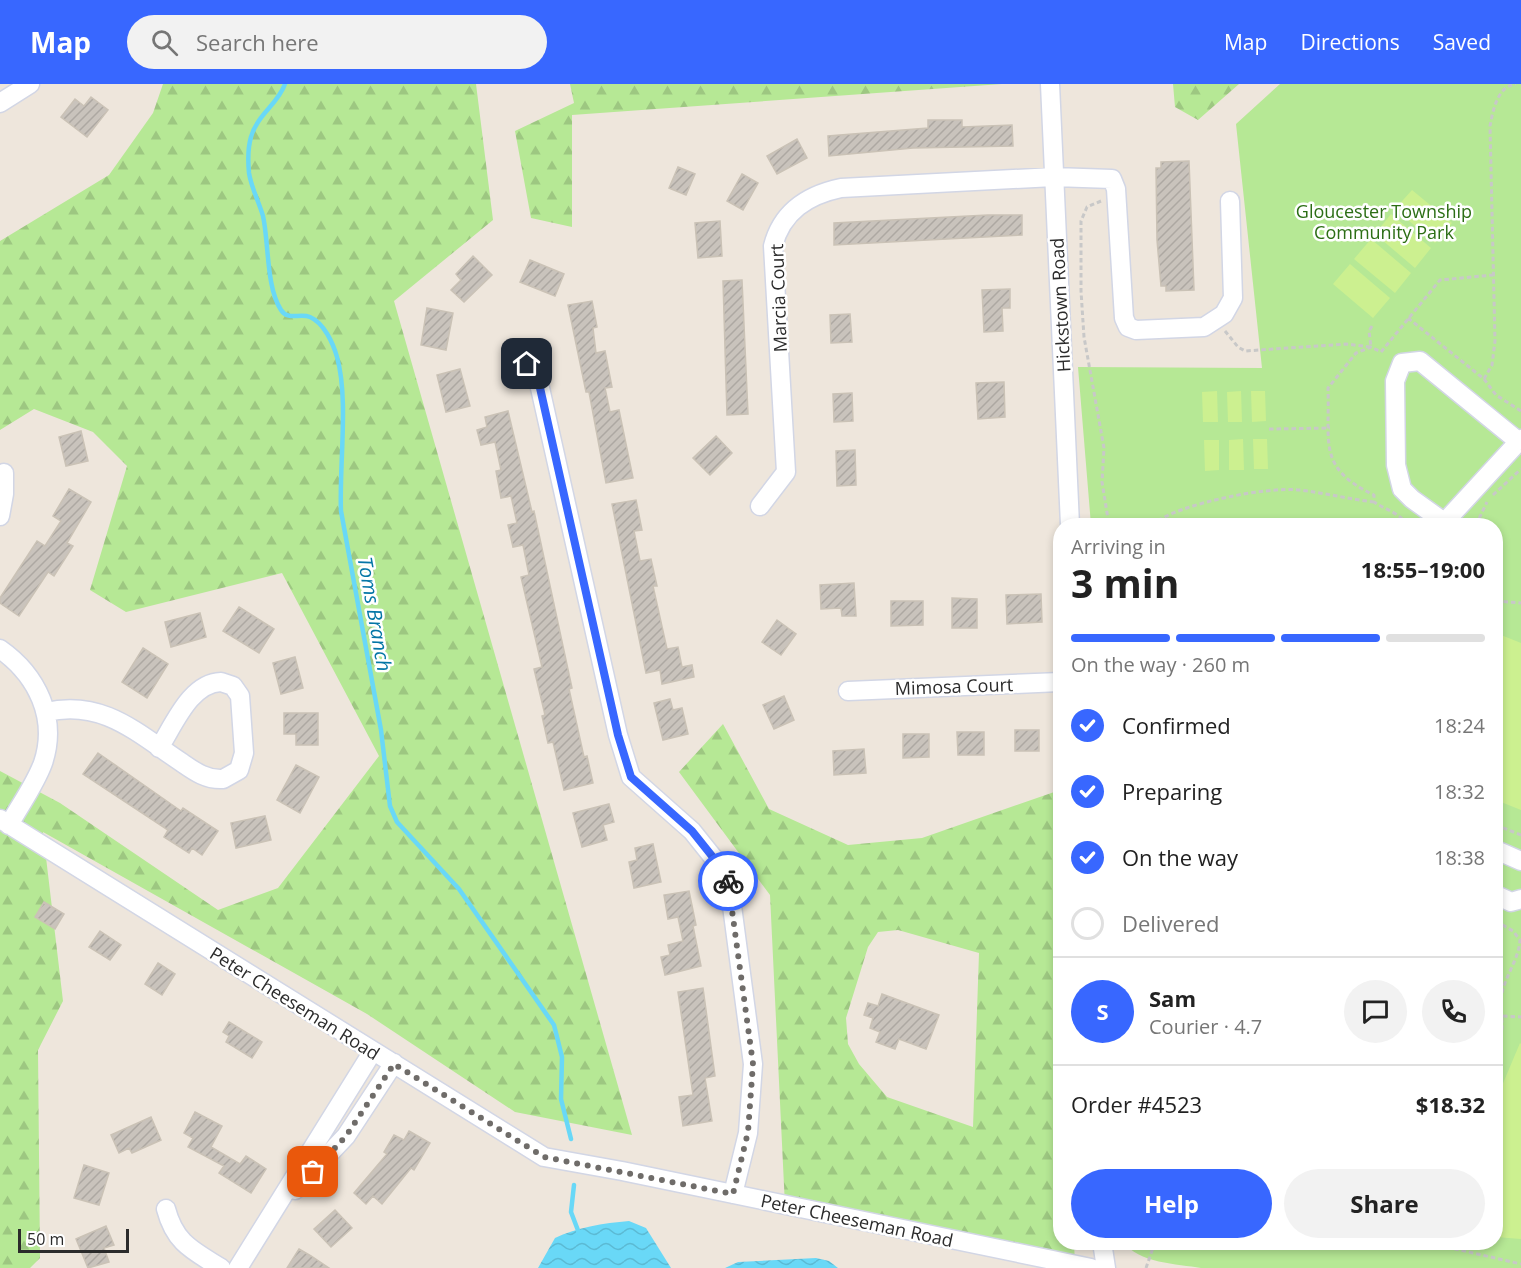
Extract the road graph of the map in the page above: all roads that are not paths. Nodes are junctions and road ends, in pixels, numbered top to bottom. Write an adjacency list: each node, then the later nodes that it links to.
1 (30, 84): 3 (street)
2 (1050, 84): 4 (street, Hickstown Road)
3 (0, 103)
4 (1054, 177): 5 (street, Marcia Court); 9 (street, Marcia Court); 11 (street, Hickstown Road)
5 (1230, 201)
6 (516, 349): 26 (street)
7 (1520, 440): 12 (street); 13 (street)
8 (4, 473): 10 (street)
9 (760, 506)
10 (0, 516)
11 (1070, 518)
12 (1436, 518)
13 (1448, 518)
14 (0, 649): 17 (street)
15 (1053, 681): 16 (street, Mimosa Court)
16 (848, 691)
17 (46, 712): 18 (street); 19 (street)
18 (159, 748): 18 (street)
19 (4, 822): 24 (street, Peter Cheeseman Road)
20 (1503, 853): 21 (street)
21 (1521, 861)
22 (1503, 898): 23 (street)
23 (1521, 899)
24 (373, 1051): 25 (street, Peter Cheeseman Road); 28 (street)
25 (394, 1064): 26 (street, Peter Cheeseman Road); 28 (street)
26 (733, 1194): 32 (street, Peter Cheeseman Road)
27 (166, 1209): 30 (street)
28 (264, 1225): 31 (street)
29 (1103, 1250): 33 (street)
30 (221, 1268)
31 (238, 1268)
32 (1091, 1268)
33 (1106, 1268)

